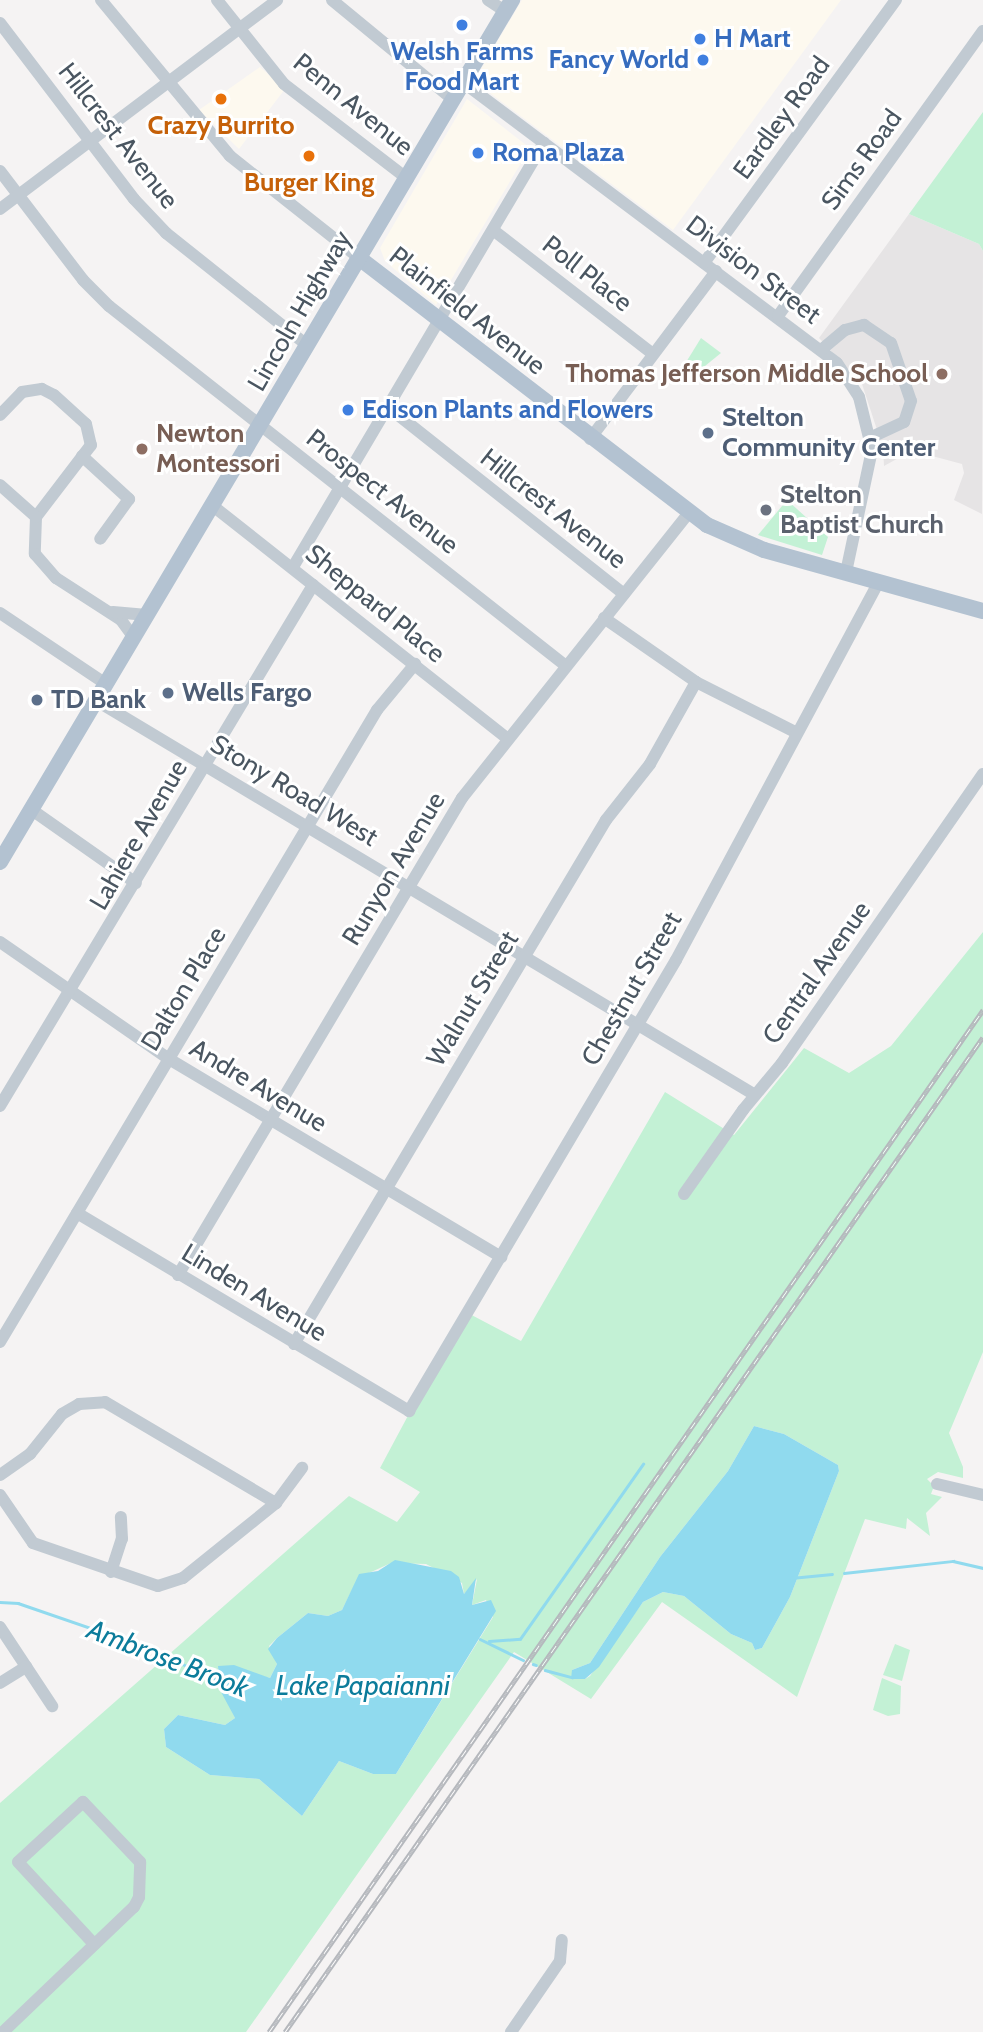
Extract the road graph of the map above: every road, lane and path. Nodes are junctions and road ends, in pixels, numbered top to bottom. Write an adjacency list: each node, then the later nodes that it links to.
1 (101, 0): 11 (street, Plainfield Avenue)
2 (217, 0): 9 (street, Penn Avenue)
3 (277, 0): 9 (street)
4 (332, 0): 13 (street)
5 (488, 0): 7 (street)
6 (896, 0): 22 (street, Eardley Road)
7 (508, 6): 12 (main road, Lincoln Highway)
8 (0, 23): 14 (street, Hillcrest Avenue)
9 (239, 29): 11 (street); 17 (street, Penn Avenue)
10 (983, 31): 24 (street, Sims Road)
11 (166, 83): 14 (street); 21 (street, Plainfield Avenue)
12 (464, 83): 13 (main road, Lincoln Highway); 15 (street, Division Street)
13 (452, 99): 17 (main road, Lincoln Highway)
14 (91, 141): 18 (street); 26 (street, Hillcrest Avenue)
15 (544, 143): 20 (street); 22 (street, Division Street)
16 (0, 171): 18 (street, Prospect Avenue)
17 (408, 179): 21 (main road, Lincoln Highway)
18 (18, 196): 19 (street); 31 (street, Prospect Avenue)
19 (0, 209)
20 (493, 230): 25 (street); 28 (street, Poll Place)
21 (359, 258): 25 (main road, Plainfield Avenue); 26 (main road, Lincoln Highway)
22 (704, 263): 23 (street, Division Street)
23 (716, 271): 24 (street, Division Street); 28 (street)
24 (778, 316): 27 (street, Division Street)
25 (439, 321): 29 (street); 33 (main road, Plainfield Avenue)
26 (308, 346): 31 (main road, Lincoln Highway)
27 (821, 350): 32 (street, Division Street); 32 (street)
28 (653, 354): 33 (street)
29 (388, 407): 36 (street); 45 (street, Hillcrest Avenue)
30 (0, 415): 34 (street)
31 (261, 426): 36 (street, Prospect Avenue); 37 (main road, Lincoln Highway)
32 (872, 437): 42 (street, Division Street)
33 (590, 439): 38 (main road, Plainfield Avenue)
34 (82, 456): 39 (street); 40 (street)
35 (0, 485): 39 (street)
36 (340, 488): 41 (street); 53 (street, Prospect Avenue)
37 (213, 506): 41 (street, Sheppard Place); 49 (main road, Lincoln Highway)
38 (689, 513): 42 (main road, Plainfield Avenue); 45 (street, Runyon Avenue)
39 (36, 517): 46 (street)
40 (100, 539)
41 (293, 567): 44 (street, Sheppard Place)
42 (846, 572): 43 (main road, Plainfield Avenue)
43 (878, 581): 47 (main road, Plainfield Avenue); 57 (street, Chestnut Street)
44 (313, 584): 52 (street, Sheppard Place); 59 (street, Lahiere Avenue)
45 (624, 594): 50 (street, Runyon Avenue)
46 (106, 610): 49 (street); 51 (street)
47 (983, 611)
48 (0, 613): 55 (street)
49 (147, 615): 51 (main road, Lincoln Highway)
50 (604, 618): 53 (street, Runyon Avenue); 54 (street)
51 (134, 638): 55 (main road, Lincoln Highway)
52 (415, 664): 58 (street, Sheppard Place); 62 (street, Dalton Place)
53 (566, 666): 58 (street, Runyon Avenue)
54 (696, 682): 57 (street); 67 (street, Walnut Street)
55 (106, 684): 56 (main road, Lincoln Highway)
56 (97, 701): 59 (street, Stony Road West); 61 (main road, Lincoln Highway)
57 (797, 733): 69 (street, Chestnut Street)
58 (508, 739): 65 (street, Runyon Avenue)
59 (206, 764): 62 (street, Stony Road West); 64 (street, Lahiere Avenue)
60 (983, 774): 71 (street, Central Avenue)
61 (32, 810): 63 (main road, Lincoln Highway); 64 (street)
62 (307, 825): 65 (street, Stony Road West); 70 (street, Dalton Place)
63 (0, 862)
64 (136, 883): 68 (street, Lahiere Avenue)
65 (411, 886): 67 (street, Stony Road West); 73 (street, Runyon Avenue)
66 (0, 942): 68 (street, Andre Avenue)
67 (526, 956): 69 (street, Stony Road West); 74 (street, Walnut Street)
68 (73, 992): 70 (street, Andre Avenue); 72 (street, Lahiere Avenue)
69 (640, 1023): 71 (street, Stony Road West); 77 (street, Chestnut Street)
70 (169, 1059): 73 (street, Andre Avenue); 76 (street, Dalton Place)
71 (755, 1095): 75 (street, Central Avenue)
72 (0, 1106)
73 (270, 1122): 74 (street, Andre Avenue); 78 (street, Runyon Avenue)
74 (386, 1189): 77 (street, Andre Avenue); 80 (street, Walnut Street)
75 (684, 1194)
76 (77, 1213): 78 (street, Linden Avenue); 79 (street, Dalton Place)
77 (501, 1257): 81 (street, Chestnut Street)
78 (178, 1275): 80 (street, Linden Avenue)
79 (0, 1340)
80 (294, 1344): 81 (street, Linden Avenue)
81 (409, 1410)
82 (302, 1468): 87 (street)
83 (0, 1475): 87 (street)
84 (937, 1484): 86 (street)
85 (0, 1495): 89 (street)
86 (983, 1496)
87 (276, 1503): 89 (street)
88 (121, 1517): 89 (street)
89 (111, 1572)
90 (2, 1630): 91 (street)
91 (26, 1667): 92 (street); 93 (street)
92 (0, 1683)
93 (52, 1706)
94 (562, 1940): 97 (street)
95 (94, 1944): 95 (street); 96 (street)
96 (3, 2032)
97 (511, 2032)

